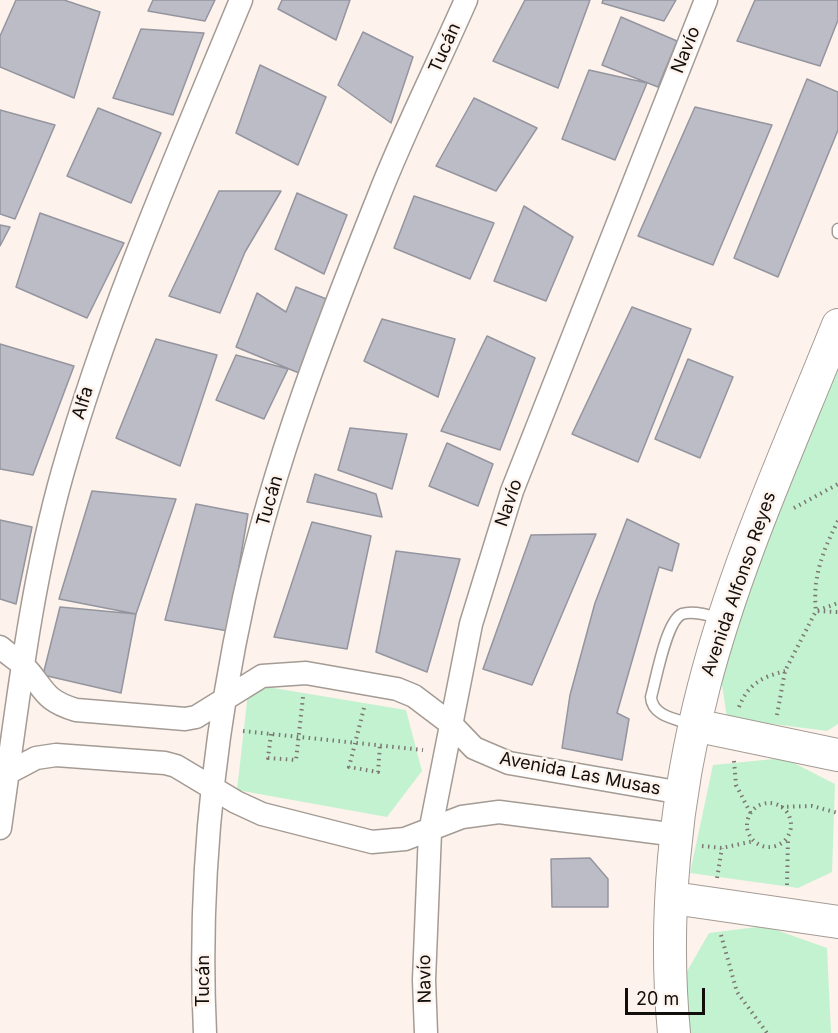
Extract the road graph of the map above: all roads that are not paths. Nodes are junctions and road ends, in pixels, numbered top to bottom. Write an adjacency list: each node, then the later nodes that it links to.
1 (242, 0): 7 (street, Alfa)
2 (466, 0): 8 (street, Tucán)
3 (706, 0): 9 (street, Navío)
4 (838, 325): 5 (main road, Avenida Alfonso Reyes)
5 (724, 619): 10 (main road, Avenida Alfonso Reyes); 10 (lane)
6 (0, 647): 7 (street, Avenida Las Musas)
7 (23, 665): 8 (street, Avenida Las Musas); 12 (street, Alfa)
8 (225, 700): 9 (street, Avenida Las Musas); 13 (street, Tucán)
9 (451, 724): 14 (street, Avenida Las Musas); 16 (street, Navío)
10 (694, 725): 11 (main road); 14 (main road, Avenida Alfonso Reyes)
11 (838, 755)
12 (4, 774): 13 (street); 15 (street, Alfa)
13 (214, 790): 16 (street); 20 (street, Tucán)
14 (682, 793): 17 (main road, Avenida Alfonso Reyes)
15 (0, 828)
16 (430, 832): 17 (street); 21 (street, Navío)
17 (676, 840): 18 (main road, Avenida Alfonso Reyes)
18 (673, 898): 19 (main road); 22 (main road, Avenida Alfonso Reyes)
19 (838, 922)
20 (205, 1033)
21 (426, 1033)
22 (674, 1033)

